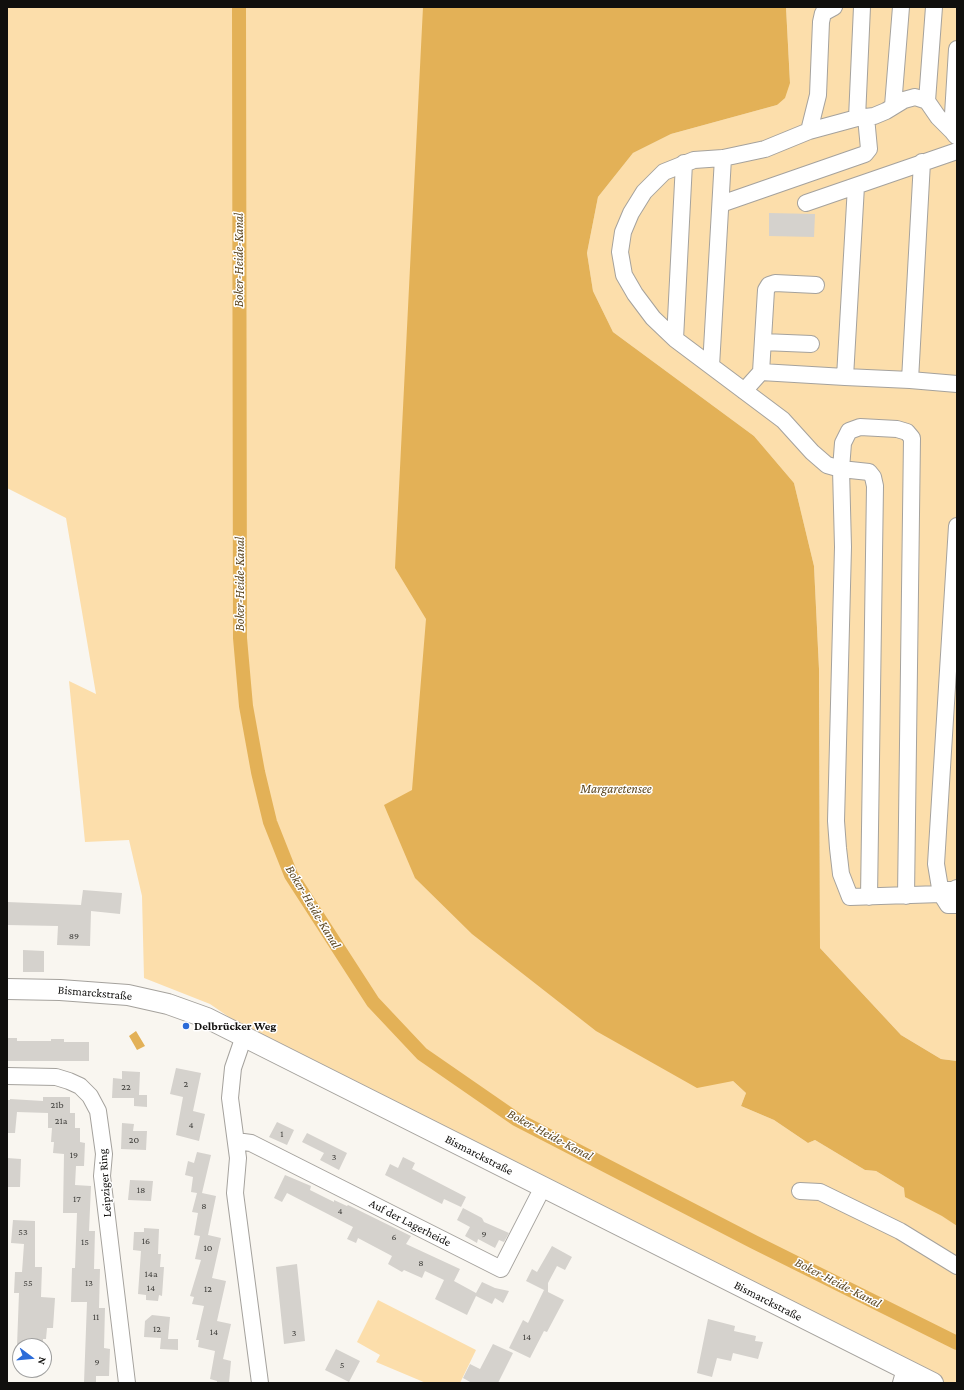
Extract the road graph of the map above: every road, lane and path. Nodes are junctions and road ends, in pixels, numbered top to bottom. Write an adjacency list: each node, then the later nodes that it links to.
1 (834, 7): 9 (street)
2 (862, 7): 8 (street)
3 (901, 7): 7 (street)
4 (934, 7): 6 (street)
5 (957, 48): 10 (street)
6 (927, 101): 7 (street); 10 (street)
7 (893, 106): 8 (street)
8 (861, 118): 9 (street); 17 (street)
9 (809, 131): 12 (street)
10 (954, 134)
11 (957, 151): 13 (street)
12 (723, 158): 14 (street); 17 (street)
13 (922, 162): 15 (street); 25 (street)
14 (684, 164): 19 (street); 19 (street)
15 (856, 186): 16 (street); 24 (street)
16 (806, 203)
17 (721, 204): 22 (street)
18 (816, 285): 20 (street)
19 (675, 339): 22 (street)
20 (763, 342): 21 (street); 23 (street)
21 (811, 344)
22 (711, 366): 27 (street)
23 (761, 372): 24 (street); 27 (street)
24 (845, 377): 25 (street)
25 (910, 380): 26 (street)
26 (957, 384)
27 (744, 391): 28 (street)
28 (841, 469): 32 (street); 33 (street); 33 (street)
29 (957, 526): 31 (street)
30 (957, 888): 31 (street)
31 (941, 892): 32 (street); 34 (street)
32 (906, 896): 33 (street)
33 (869, 897)
34 (957, 905)
35 (7, 989): 36 (main road, Bismarckstraße)
36 (244, 1036): 38 (street); 39 (main road, Bismarckstraße)
37 (7, 1076): 43 (street, Leipziger Ring)
38 (236, 1141): 39 (street, Auf der Lagerheide); 44 (street)
39 (543, 1187): 42 (main road, Bismarckstraße)
40 (800, 1191): 41 (street)
41 (957, 1266)
42 (903, 1376): 45 (main road, Bismarckstraße)
43 (127, 1383)
44 (260, 1383)
45 (933, 1383)

